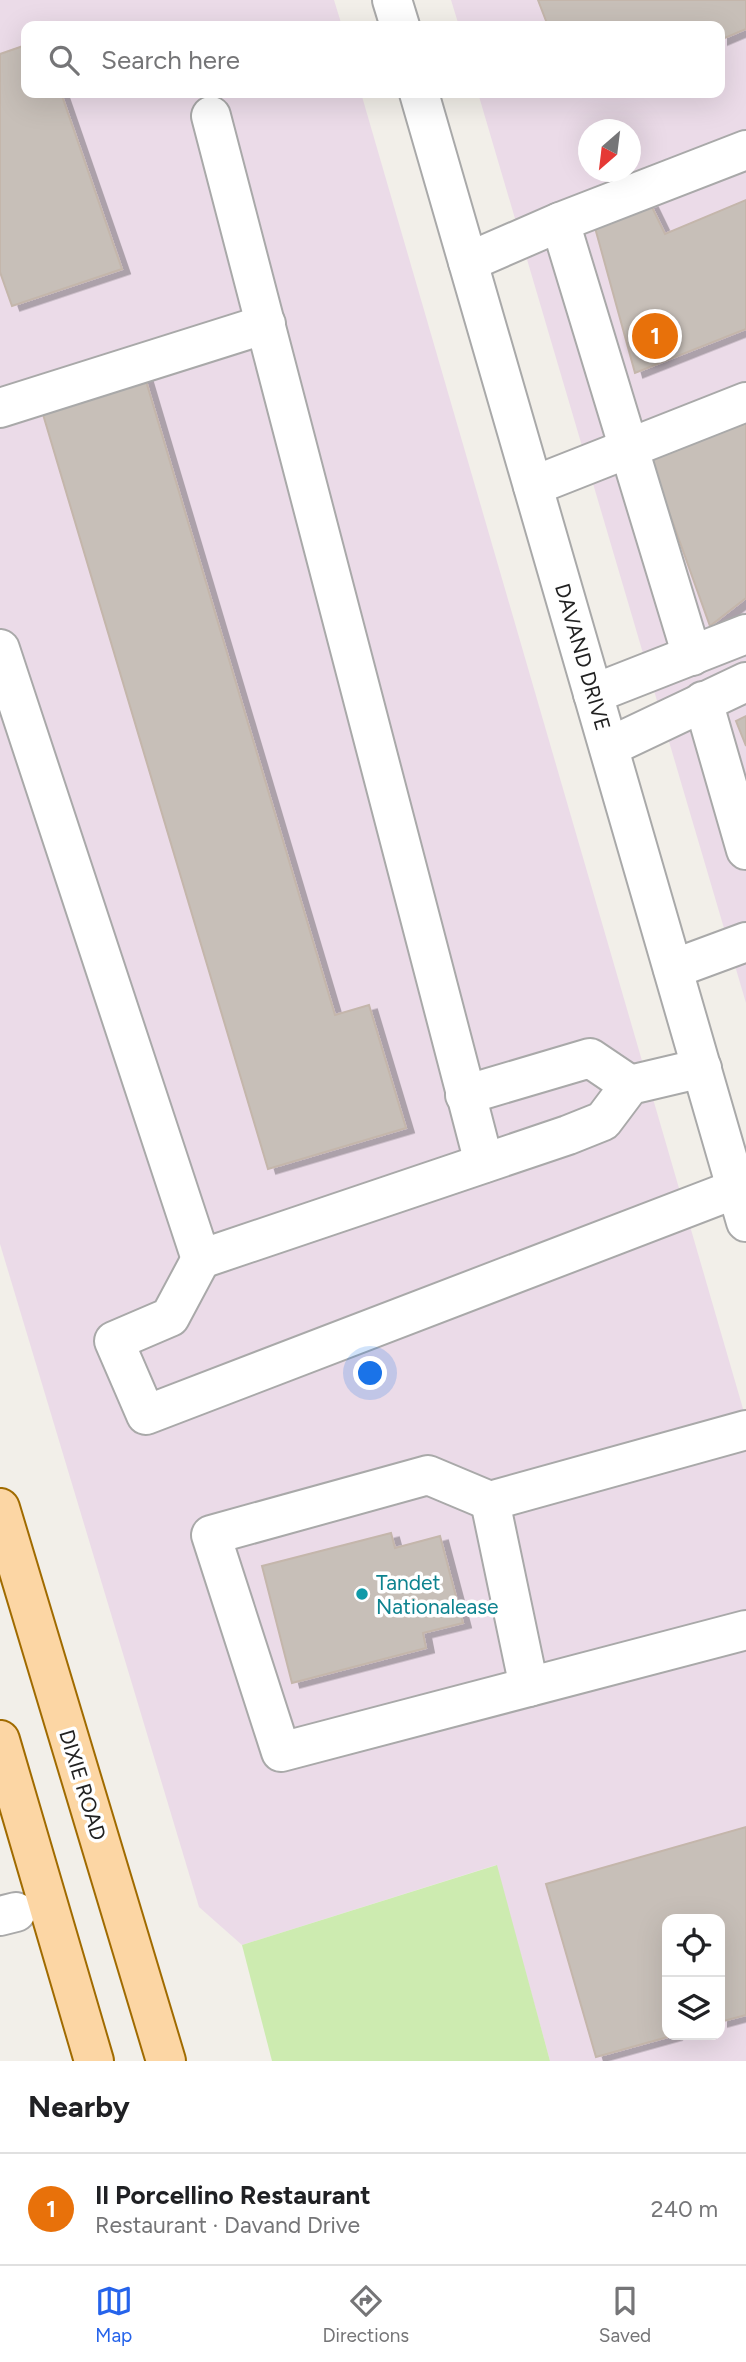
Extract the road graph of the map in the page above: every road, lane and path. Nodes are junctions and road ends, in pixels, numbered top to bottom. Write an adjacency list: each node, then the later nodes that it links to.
1 (392, 0): 2 (street)
2 (398, 21)
3 (420, 98): 7 (street, DAVAND DRIVE)
4 (211, 116): 8 (street)
5 (746, 150): 6 (street)
6 (560, 222): 7 (street); 11 (street)
7 (468, 262): 12 (street, DAVAND DRIVE)
8 (266, 324): 10 (street); 25 (street)
9 (746, 402): 11 (street)
10 (0, 408)
11 (631, 450): 12 (street); 15 (street)
12 (533, 486): 17 (street, DAVAND DRIVE)
13 (746, 634): 15 (street)
14 (0, 649): 28 (street)
15 (692, 656): 17 (street)
16 (746, 682): 18 (street)
17 (593, 694): 19 (street, DAVAND DRIVE)
18 (703, 701): 19 (street); 20 (street)
19 (609, 747): 22 (street, DAVAND DRIVE)
20 (746, 850)
21 (746, 942): 22 (street)
22 (673, 969): 23 (street, DAVAND DRIVE)
23 (702, 1068): 24 (street); 27 (street, DAVAND DRIVE)
24 (630, 1085): 25 (street); 26 (street)
25 (465, 1095): 26 (street)
26 (484, 1163): 28 (street)
27 (743, 1198): 28 (street)
28 (201, 1259)
29 (746, 1430): 30 (street)
30 (490, 1501): 33 (street); 33 (street)
31 (0, 1508): 36 (main road, DIXIE ROAD)
32 (746, 1630): 33 (street)
33 (529, 1687)
34 (0, 1740): 35 (main road)
35 (94, 2061)
36 (166, 2061)

